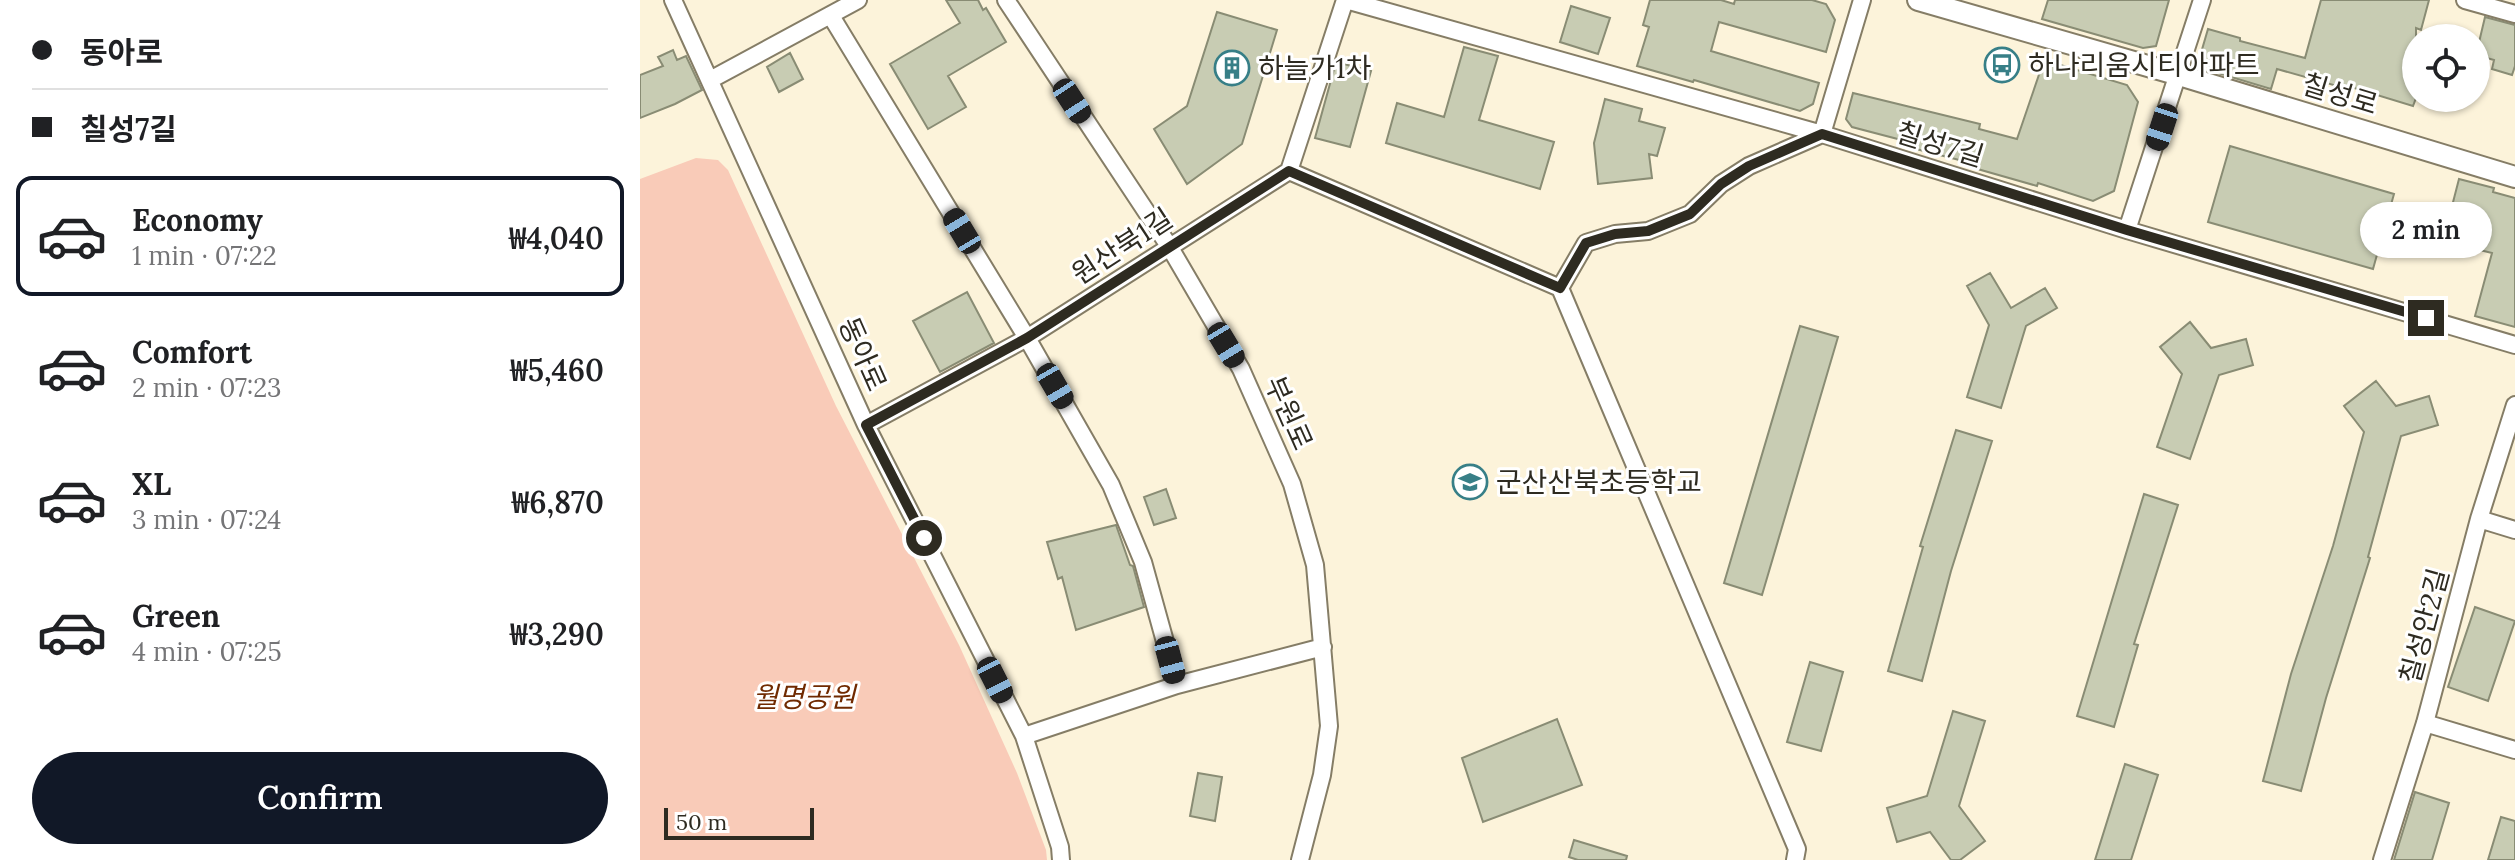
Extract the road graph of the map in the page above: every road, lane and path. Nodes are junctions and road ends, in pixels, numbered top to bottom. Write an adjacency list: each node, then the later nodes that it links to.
1 (673, 0): 12 (street, 동아로)
2 (858, 0): 10 (street)
3 (1006, 0): 17 (street, 부원로)
4 (1346, 0): 13 (street, 칠성7길); 14 (street)
5 (1862, 0): 13 (street)
6 (1918, 0): 11 (street, 칠성로)
7 (2202, 0): 11 (street)
8 (2465, 0): 9 (street)
9 (2515, 14)
10 (831, 16): 12 (street); 19 (street)
11 (2179, 75): 15 (street, 칠성로); 16 (street)
12 (710, 80): 22 (street, 동아로)
13 (1822, 134): 16 (street, 칠성7길); 18 (street)
14 (1289, 171): 17 (street, 원산북1길); 18 (street)
15 (2515, 177)
16 (2127, 230): 20 (street, 칠성7길)
17 (1169, 246): 19 (street, 원산북1길); 25 (street, 부원로)
18 (1560, 288): 32 (street)
19 (1027, 338): 22 (street, 원산북1길); 26 (street)
20 (2515, 345)
21 (2515, 405): 23 (street, 칠성안2길)
22 (866, 425): 28 (street, 동아로)
23 (2479, 519): 24 (street); 27 (street, 칠성안2길)
24 (2515, 530)
25 (1323, 647): 26 (street); 31 (street, 부원로)
26 (1177, 685): 28 (street)
27 (2425, 723): 29 (street); 33 (street, 칠성안2길)
28 (1024, 736): 30 (street, 동아로)
29 (2515, 750)
30 (1061, 860)
31 (1300, 860)
32 (1795, 860)
33 (2382, 860)

